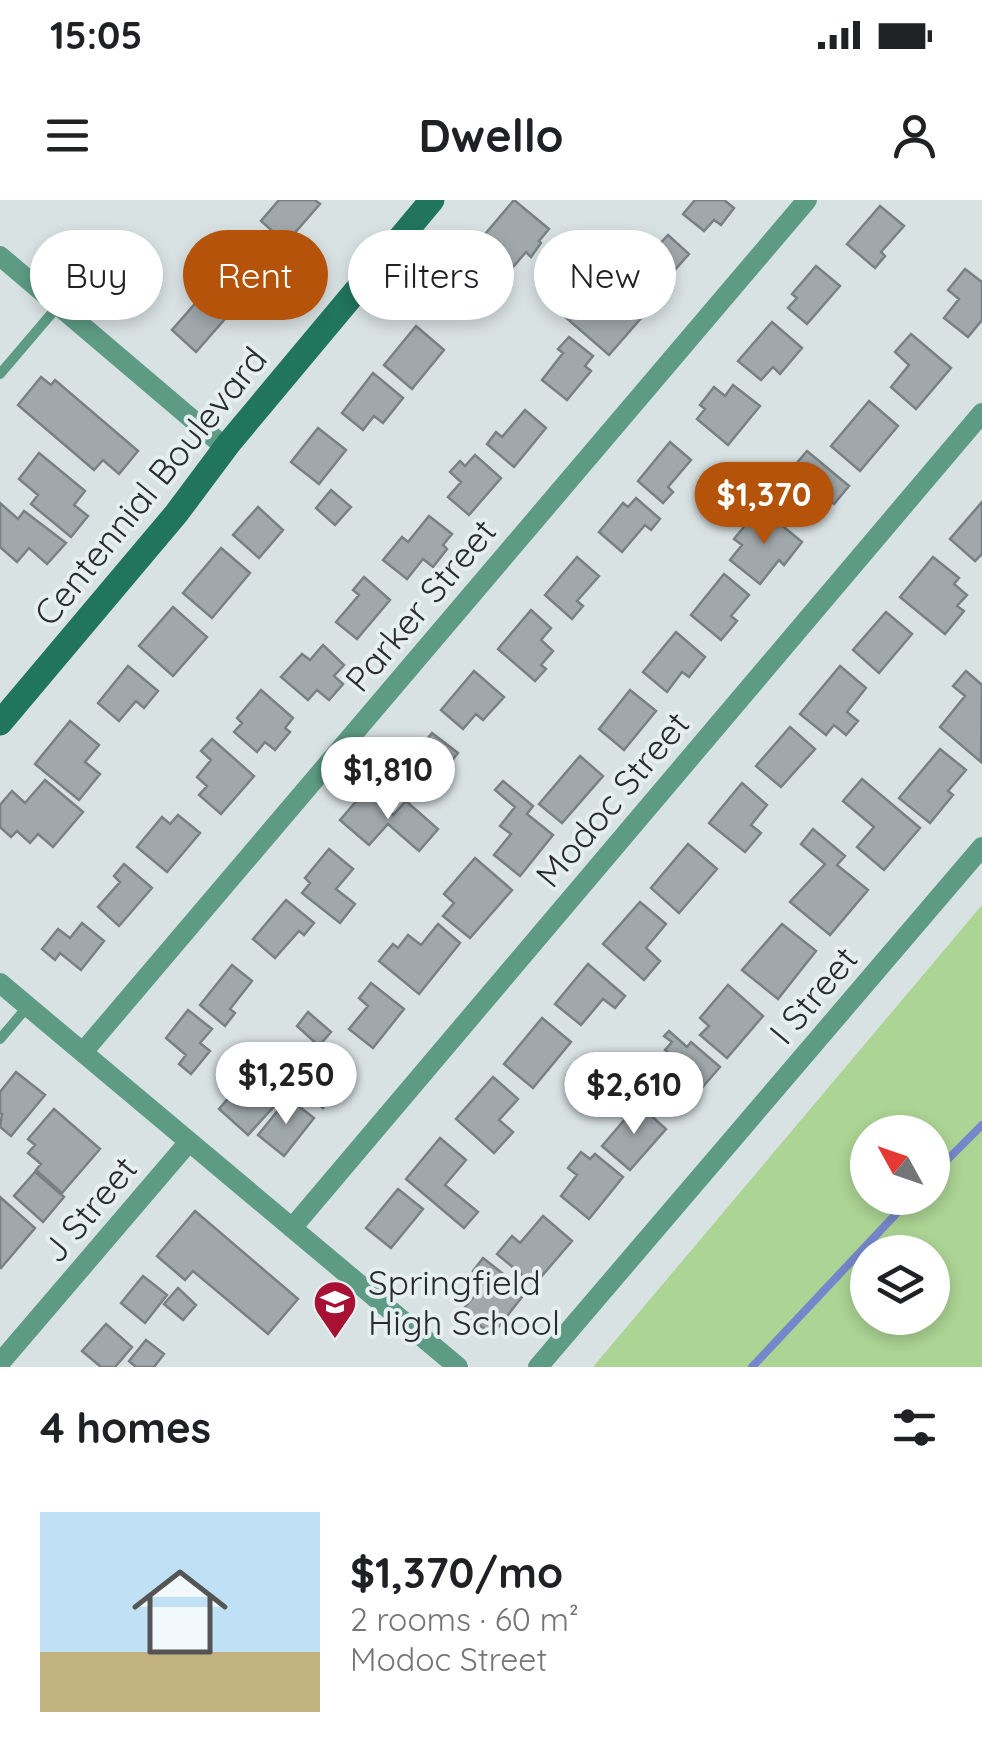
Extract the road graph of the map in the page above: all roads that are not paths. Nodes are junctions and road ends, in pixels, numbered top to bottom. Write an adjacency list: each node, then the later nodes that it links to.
1 (432, 200): 9 (main road, Centennial Boulevard)
2 (807, 200): 15 (street, Parker Street)
3 (0, 256): 4 (street)
4 (30, 281)
5 (46, 320): 7 (lane)
6 (77, 320): 9 (street)
7 (0, 374)
8 (982, 413): 17 (street, Modoc Street)
9 (226, 448): 10 (main road, Centennial Boulevard)
10 (0, 724)
11 (982, 847): 20 (street, I Street)
12 (0, 982): 13 (street)
13 (28, 1006): 14 (lane); 15 (street)
14 (0, 1040)
15 (83, 1052): 16 (street)
16 (188, 1143): 17 (street); 18 (street, J Street)
17 (292, 1228): 19 (street)
18 (0, 1363)
19 (458, 1367)
20 (538, 1367)

